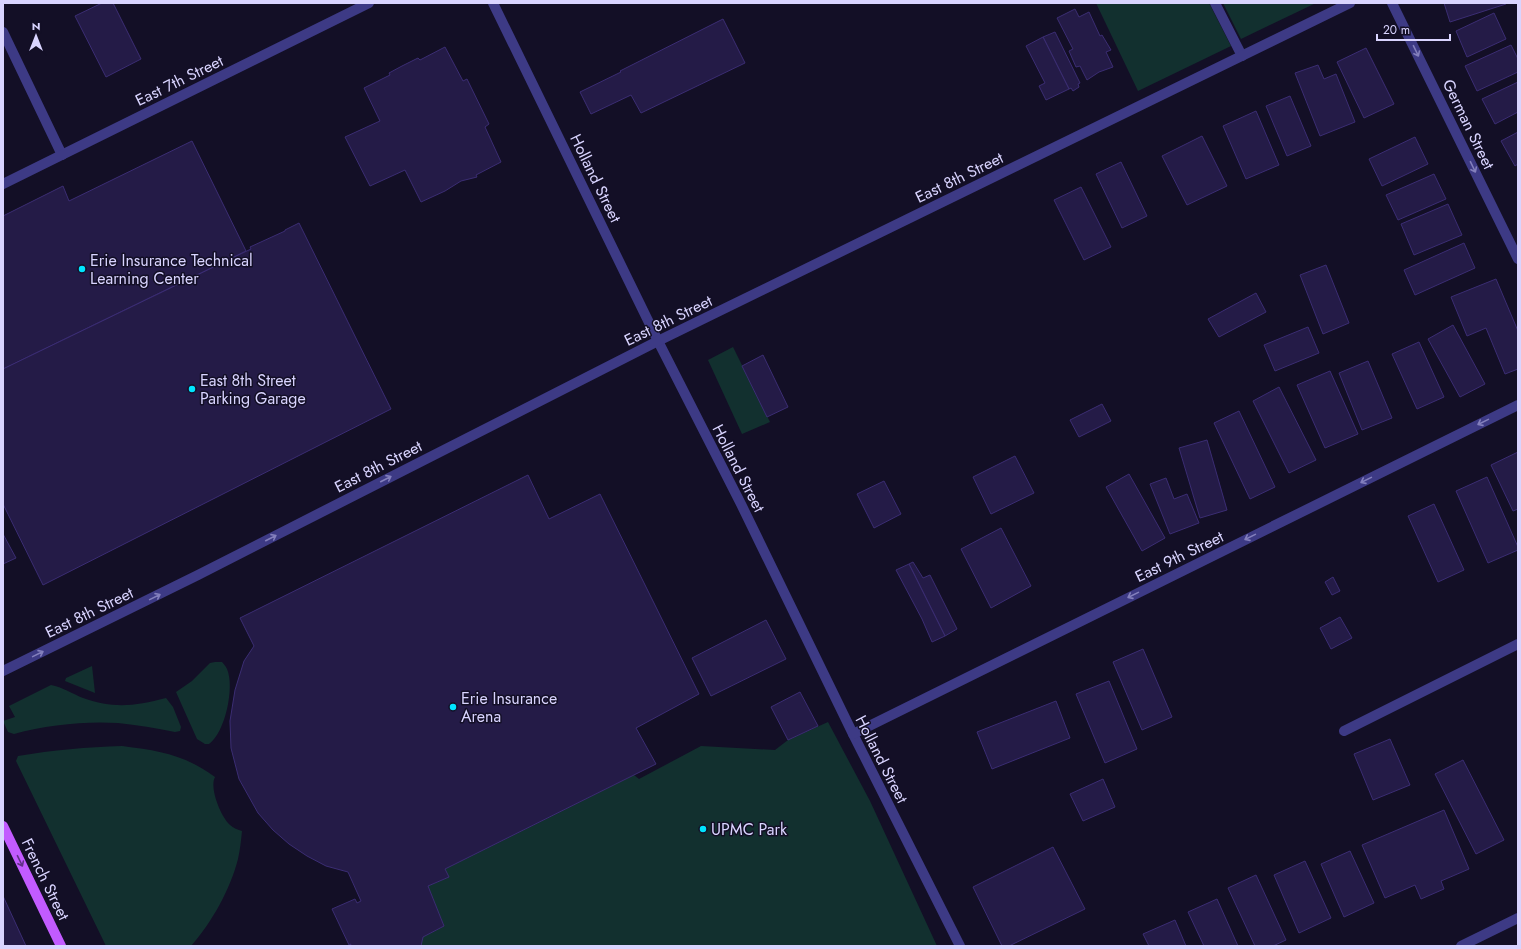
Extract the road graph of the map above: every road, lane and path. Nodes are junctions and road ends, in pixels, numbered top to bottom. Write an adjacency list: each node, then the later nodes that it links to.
1 (368, 3): 8 (street, East 7th Street)
2 (494, 3): 11 (street, Holland Street)
3 (1215, 3): 7 (street)
4 (1350, 3): 7 (street, East 8th Street)
5 (1392, 3): 10 (street, German Street, one-way to 10)
6 (3, 32): 8 (street)
7 (1242, 56): 11 (street, East 8th Street)
8 (62, 155): 9 (street, East 7th Street)
9 (3, 184)
10 (1518, 259)
11 (658, 341): 14 (street, East 8th Street, one-way to 11); 16 (street, Holland Street)
12 (1518, 405): 16 (street, East 9th Street, one-way to 16)
13 (1518, 644): 15 (street)
14 (3, 671)
15 (1344, 731)
16 (853, 734): 20 (street, Holland Street)
17 (3, 826): 19 (main road, French Street, one-way to 19)
18 (1518, 918): 21 (street)
19 (61, 946)
20 (960, 946)
21 (1461, 946)

